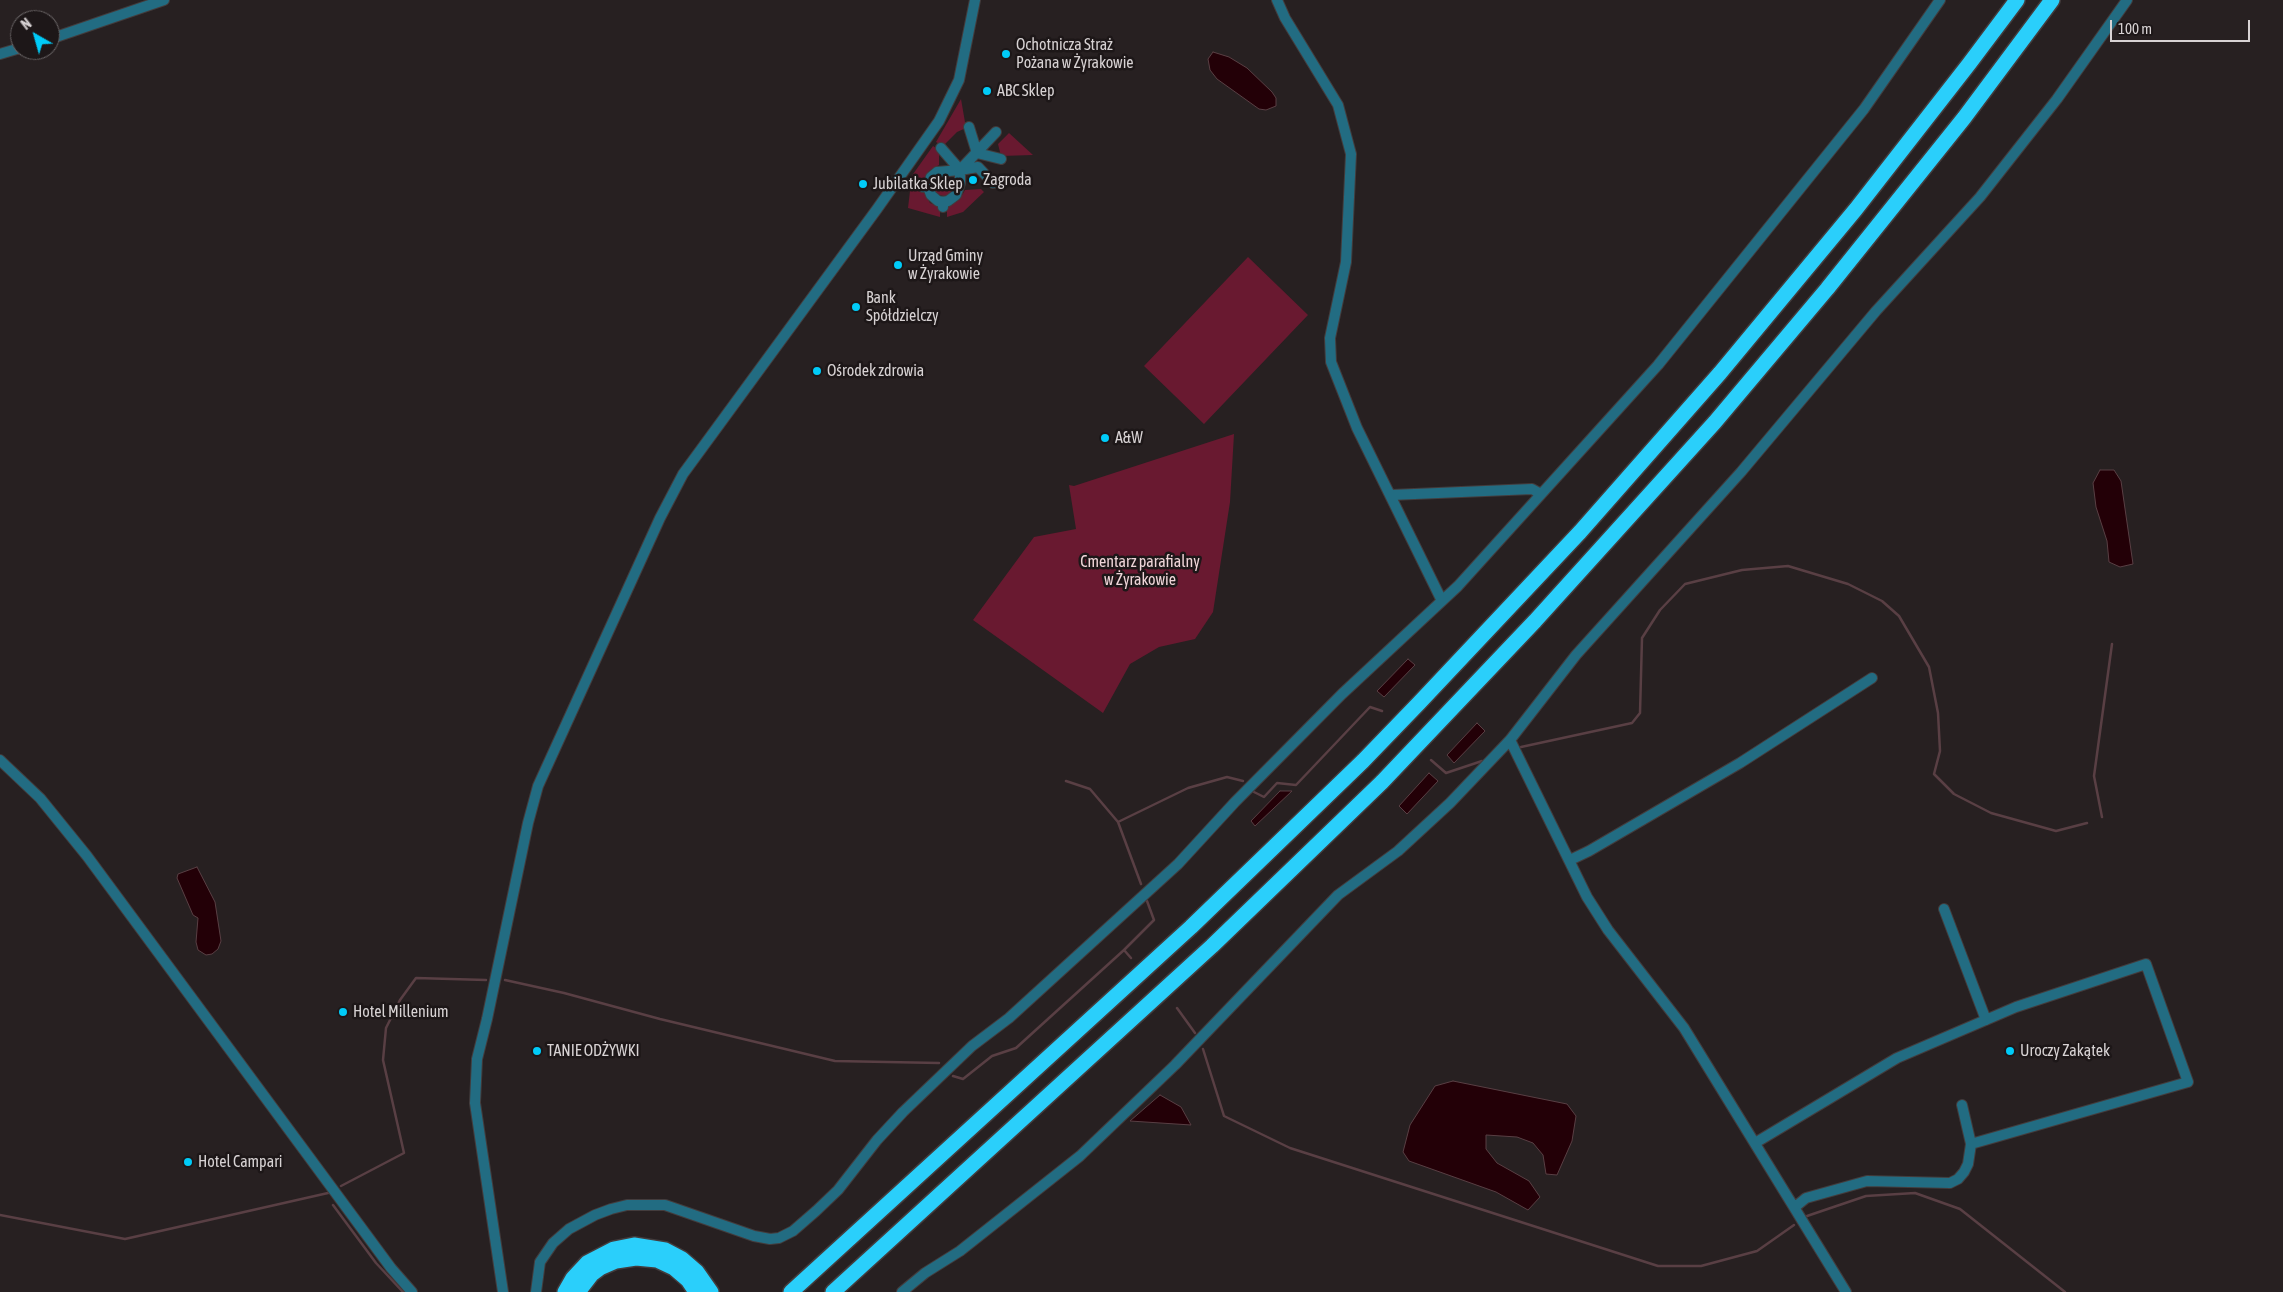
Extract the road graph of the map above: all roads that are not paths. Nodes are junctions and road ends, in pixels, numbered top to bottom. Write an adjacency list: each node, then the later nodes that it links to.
1 (164, 0): 8 (street)
2 (975, 0): 31 (street)
3 (1277, 0): 17 (street)
4 (1940, 0): 16 (street)
5 (2017, 0): 37 (highway)
6 (2052, 0): 29 (highway)
7 (2127, 0): 20 (street)
8 (60, 35)
9 (969, 127): 12 (street)
10 (996, 132): 12 (street)
11 (941, 148): 14 (street)
12 (976, 153): 13 (street); 14 (street)
13 (1001, 159)
14 (960, 170): 14 (street); 15 (street)
15 (992, 184)
16 (1541, 494): 17 (street); 18 (street)
17 (1391, 495): 18 (street)
18 (1442, 601): 32 (street)
19 (1872, 678): 22 (street)
20 (1510, 740): 22 (street); 40 (street)
21 (0, 760): 30 (street)
22 (1570, 860): 26 (street)
23 (1944, 910): 24 (street)
24 (1986, 1020): 26 (street); 27 (street)
25 (1962, 1105): 27 (street)
26 (1755, 1143): 28 (street)
27 (1971, 1144): 28 (street)
28 (1794, 1207): 41 (street)
29 (880, 1250): 38 (highway); 39 (highway)
30 (412, 1292)
31 (503, 1292)
32 (536, 1292)
33 (565, 1292): 36 (highway)
34 (578, 1292): 35 (highway)
35 (696, 1292)
36 (711, 1292)
37 (792, 1292)
38 (833, 1292)
39 (844, 1292)
40 (902, 1292)
41 (1846, 1292)

